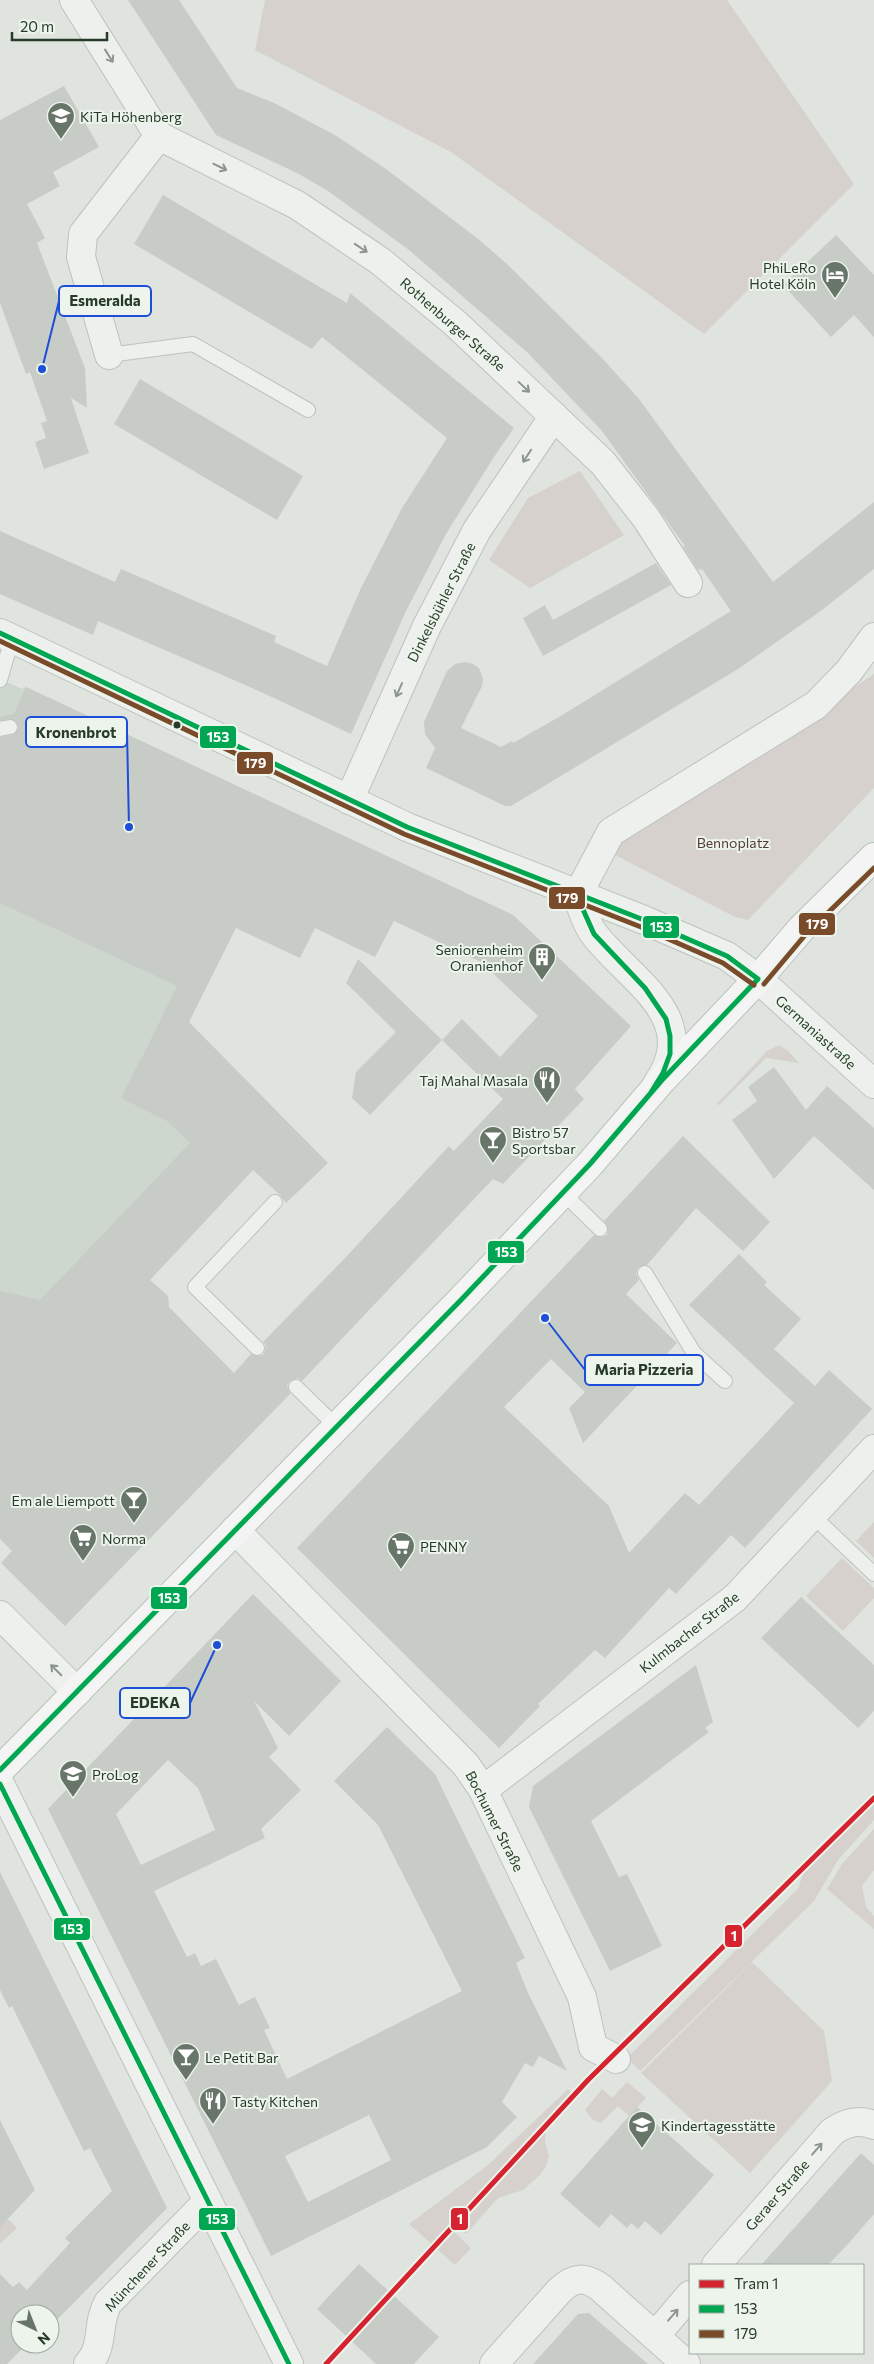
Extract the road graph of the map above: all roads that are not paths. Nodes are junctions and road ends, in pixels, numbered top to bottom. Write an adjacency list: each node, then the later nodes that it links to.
1 (74, 0): 2 (street, one-way to 2)
2 (159, 136): 3 (street); 5 (street, Rothenburger Straße, one-way to 5)
3 (109, 355): 4 (lane)
4 (308, 410)
5 (554, 416): 6 (street, Rothenburger Straße); 10 (street, Dinkelsbühler Straße, one-way to 10)
6 (688, 583)
7 (6, 636): 9 (lane); 10 (street, Germaniastraße)
8 (874, 637): 12 (street)
9 (0, 680)
10 (349, 800): 12 (street, Germaniastraße)
11 (874, 857): 13 (main road)
12 (577, 896): 13 (street, Germaniastraße); 15 (street)
13 (758, 979): 14 (street, Germaniastraße); 15 (main road)
14 (874, 1084)
15 (653, 1091): 16 (main road)
16 (563, 1193): 18 (lane); 23 (main road)
17 (275, 1202): 20 (lane)
18 (600, 1229)
19 (645, 1273): 21 (lane)
20 (257, 1348)
21 (725, 1381)
22 (296, 1387): 23 (lane)
23 (336, 1426): 26 (main road)
24 (874, 1449): 25 (street, Kulmbacher Straße)
25 (813, 1516): 27 (lane); 32 (street, Kulmbacher Straße)
26 (235, 1530): 29 (main road); 32 (street, Bochumer Straße)
27 (874, 1574)
28 (0, 1615): 29 (street, one-way to 28)
29 (77, 1692): 30 (main road)
30 (0, 1770)
31 (0, 1784): 35 (street)
32 (482, 1790): 33 (street, Bochumer Straße)
33 (616, 2059)
34 (874, 2125): 36 (street, Geraer Straße, one-way to 34)
35 (208, 2201): 39 (street, Münchener Straße); 40 (street)
36 (717, 2264)
37 (689, 2296): 38 (street, one-way to 37)
38 (655, 2336): 41 (street); 42 (street)
39 (88, 2364)
40 (289, 2364)
41 (494, 2364)
42 (686, 2364)

